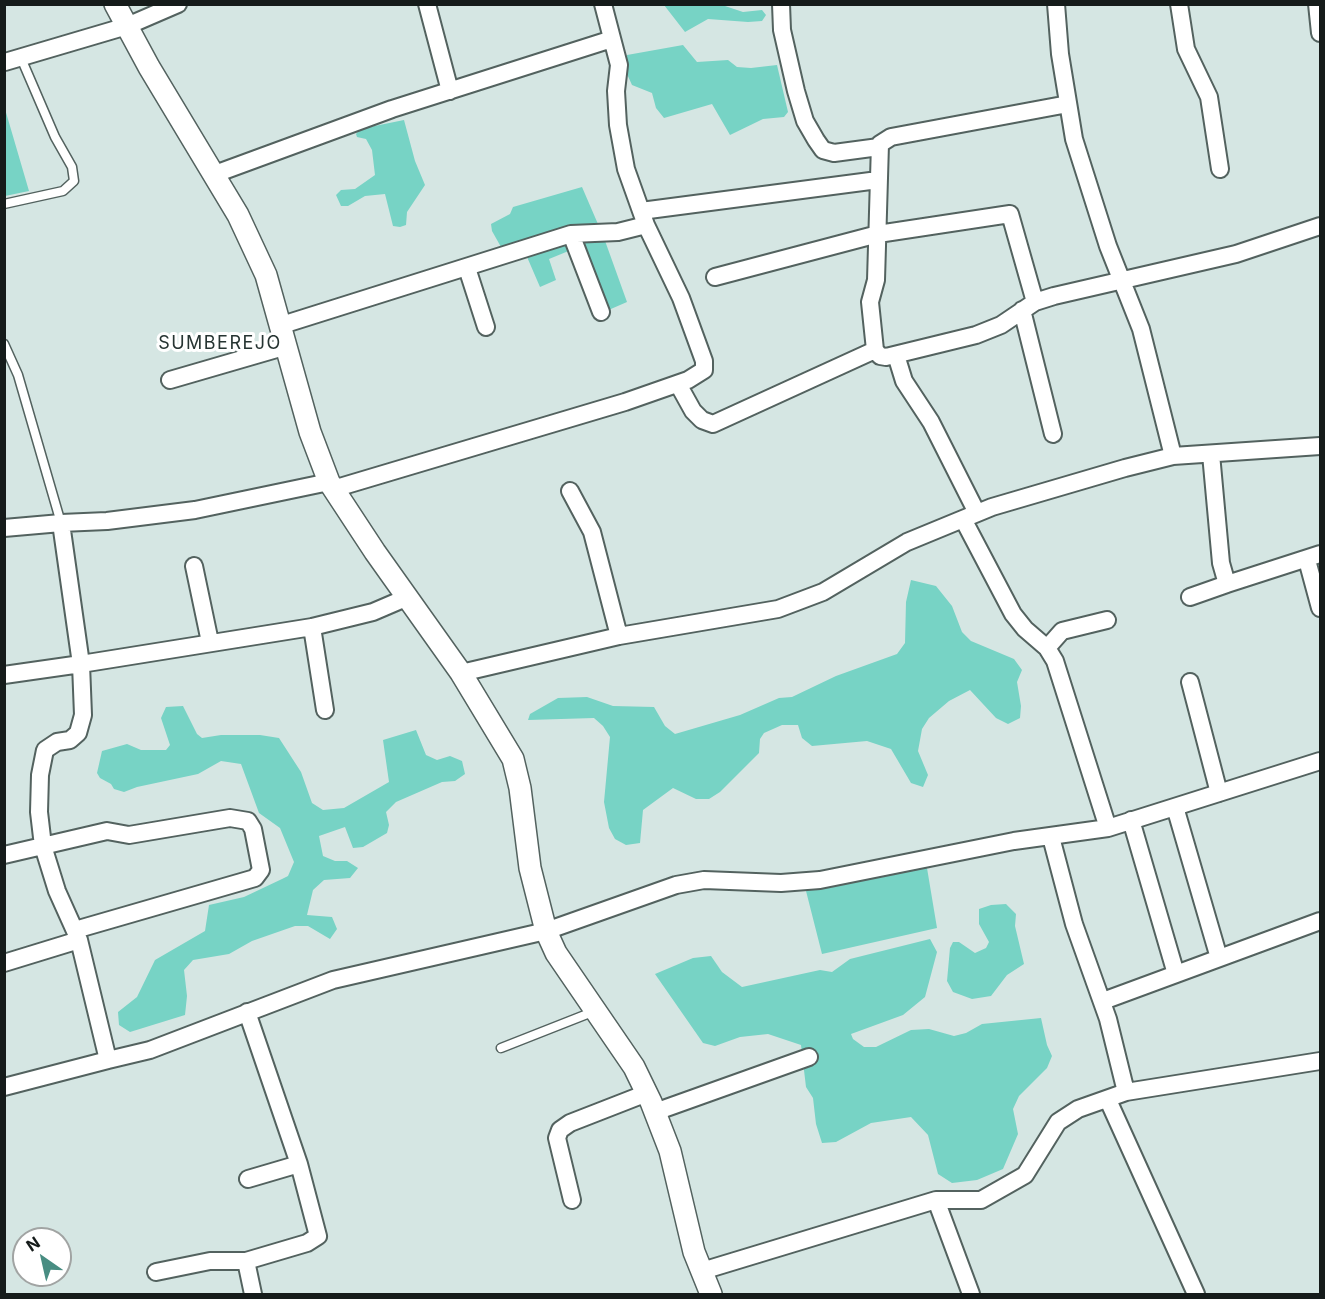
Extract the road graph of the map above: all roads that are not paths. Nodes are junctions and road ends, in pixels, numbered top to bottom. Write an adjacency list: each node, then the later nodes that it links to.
1 (115, 4): 9 (street)
2 (178, 4): 9 (street)
3 (427, 4): 14 (street)
4 (603, 4): 11 (street)
5 (781, 4): 16 (street)
6 (1056, 4): 15 (street)
7 (1179, 4): 17 (street)
8 (1317, 4): 10 (street)
9 (127, 26): 12 (street); 18 (street)
10 (1320, 33)
11 (612, 39): 14 (street); 21 (street)
12 (21, 58): 13 (street); 20 (lane)
13 (5, 62)
14 (450, 91): 18 (street)
15 (1068, 104): 16 (street); 27 (street)
16 (879, 147): 19 (street)
17 (1220, 169)
18 (215, 174): 30 (street)
19 (878, 180): 21 (street); 24 (street)
20 (4, 204)
21 (643, 218): 23 (street); 37 (street)
22 (1320, 226): 27 (street)
23 (571, 234): 25 (street); 29 (street)
24 (878, 234): 26 (street); 28 (street); 34 (street)
25 (467, 268): 30 (street); 31 (street)
26 (715, 277)
27 (1122, 281): 28 (street); 41 (street)
28 (1029, 306): 35 (street); 38 (street)
29 (601, 312)
30 (282, 325): 33 (street)
31 (486, 327)
32 (4, 344): 45 (lane)
33 (287, 346): 36 (street); 42 (street)
34 (875, 350): 35 (street); 37 (street)
35 (896, 355): 44 (street)
36 (170, 380)
37 (678, 384): 42 (street)
38 (1053, 434)
39 (1320, 446): 40 (street)
40 (1211, 454): 41 (street); 49 (street)
41 (1173, 456): 44 (street)
42 (331, 485): 45 (street); 50 (street)
43 (570, 491): 55 (street)
44 (970, 516): 55 (street); 57 (street)
45 (61, 523): 46 (street); 58 (street)
46 (4, 528)
47 (1313, 557): 49 (street); 52 (street)
48 (194, 566): 56 (street)
49 (1227, 584): 51 (street)
50 (408, 597): 54 (street); 59 (street)
51 (1190, 597)
52 (1320, 608)
53 (1107, 620): 57 (street)
54 (312, 627): 56 (street); 62 (street)
55 (620, 636): 59 (street)
56 (210, 642): 58 (street)
57 (1047, 648): 67 (street)
58 (81, 664): 60 (street); 69 (street)
59 (461, 673): 72 (street)
60 (4, 675)
61 (1190, 682): 64 (street)
62 (325, 710)
63 (1320, 761): 64 (street)
64 (1219, 793): 65 (street)
65 (1174, 807): 66 (street); 74 (street)
66 (1131, 820): 67 (street); 76 (street)
67 (1108, 828): 68 (street)
68 (1051, 837): 72 (street); 77 (street)
69 (43, 846): 70 (street); 73 (street); 73 (street)
70 (4, 855)
71 (1320, 921): 74 (street)
72 (546, 931): 78 (street); 79 (street)
73 (77, 935): 75 (street); 82 (street)
74 (1219, 958): 76 (street)
75 (4, 963)
76 (1176, 974): 77 (street)
77 (1103, 1001): 85 (street)
78 (595, 1011): 80 (lane); 87 (street)
79 (247, 1012): 82 (street); 88 (street)
80 (501, 1048)
81 (809, 1057): 87 (street)
82 (108, 1060): 84 (street)
83 (1320, 1061): 85 (street)
84 (4, 1087)
85 (1126, 1092): 86 (street)
86 (1108, 1100): 91 (street); 98 (street)
87 (651, 1102): 90 (street); 93 (street)
88 (299, 1164): 89 (street); 92 (street)
89 (248, 1179)
90 (572, 1200)
91 (936, 1200): 93 (street); 97 (street)
92 (246, 1261): 94 (street); 95 (street)
93 (702, 1271): 96 (street)
94 (156, 1272)
95 (253, 1294)
96 (711, 1294)
97 (971, 1294)
98 (1196, 1294)

